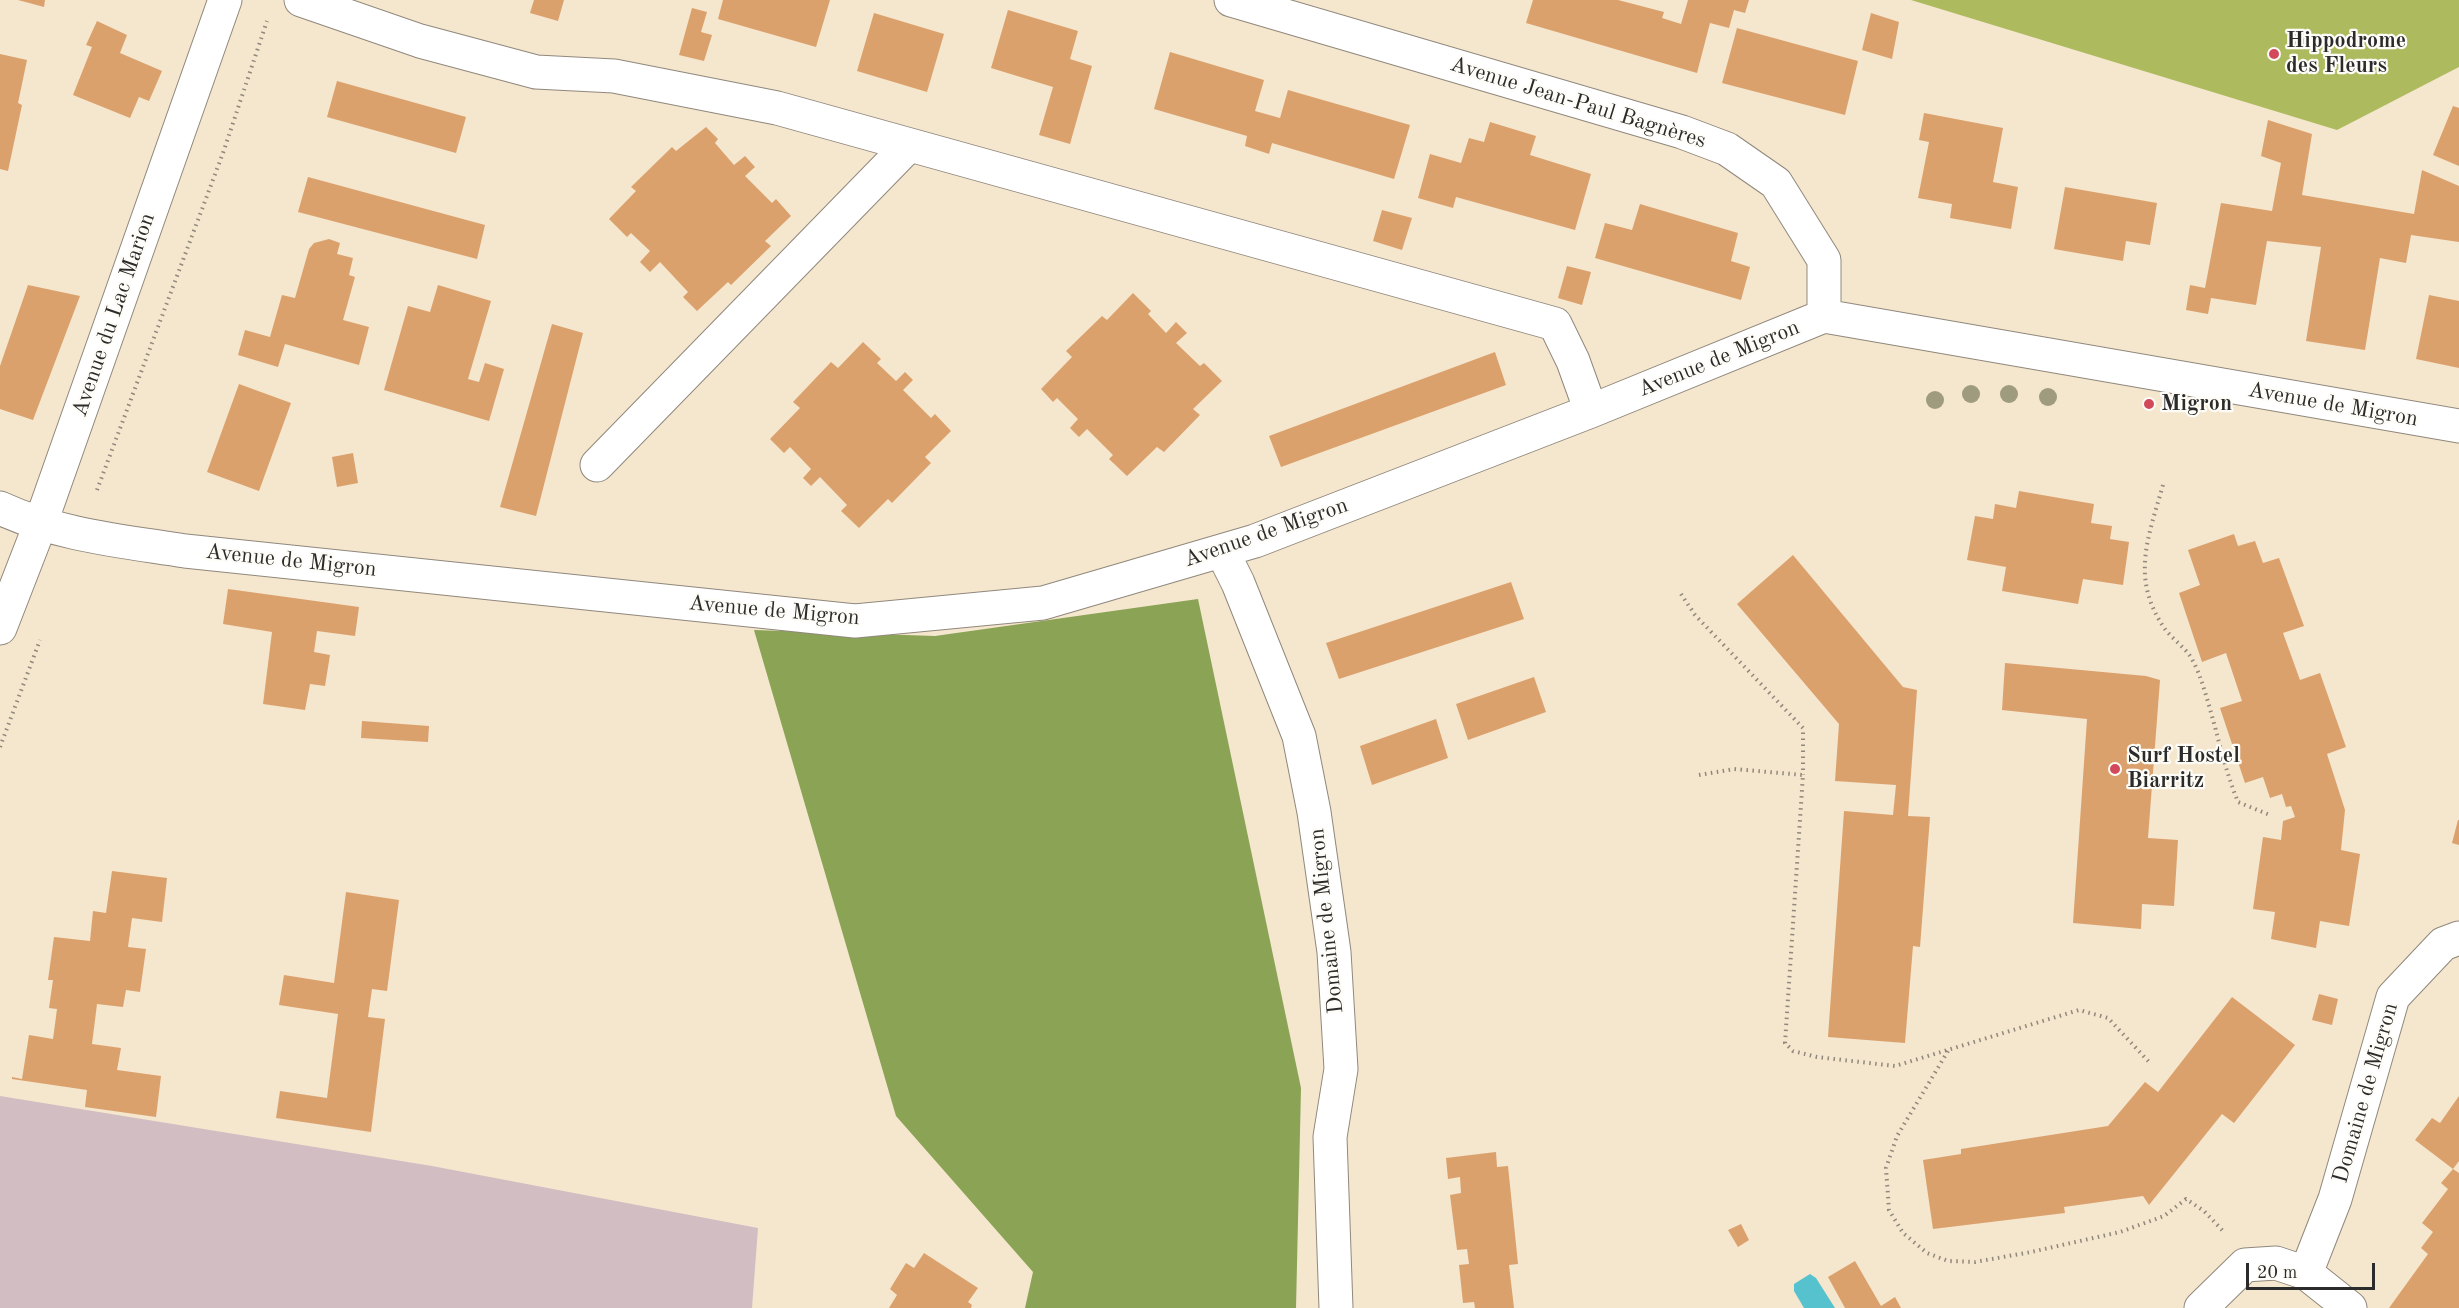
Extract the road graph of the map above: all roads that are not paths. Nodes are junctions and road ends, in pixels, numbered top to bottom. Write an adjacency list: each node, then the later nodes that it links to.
1 (225, 0): 10 (street, Avenue du Lac Marion)
2 (301, 0): 4 (street)
3 (1231, 0): 5 (street, Avenue Jean-Paul Bagnères)
4 (909, 145): 6 (street); 8 (street)
5 (1824, 316): 6 (street, Avenue de Migron); 7 (street, Avenue de Migron)
6 (1591, 411): 11 (street, Avenue de Migron)
7 (2459, 426)
8 (597, 465)
9 (0, 508): 10 (street, Avenue de Migron)
10 (40, 525): 11 (street, Avenue de Migron); 12 (street, Avenue du Lac Marion)
11 (1222, 551): 15 (street, Domaine de Migron)
12 (0, 628)
13 (2459, 938): 14 (street, Domaine de Migron)
14 (2306, 1273): 16 (street); 17 (street)
15 (1336, 1308)
16 (2201, 1308)
17 (2350, 1308)

